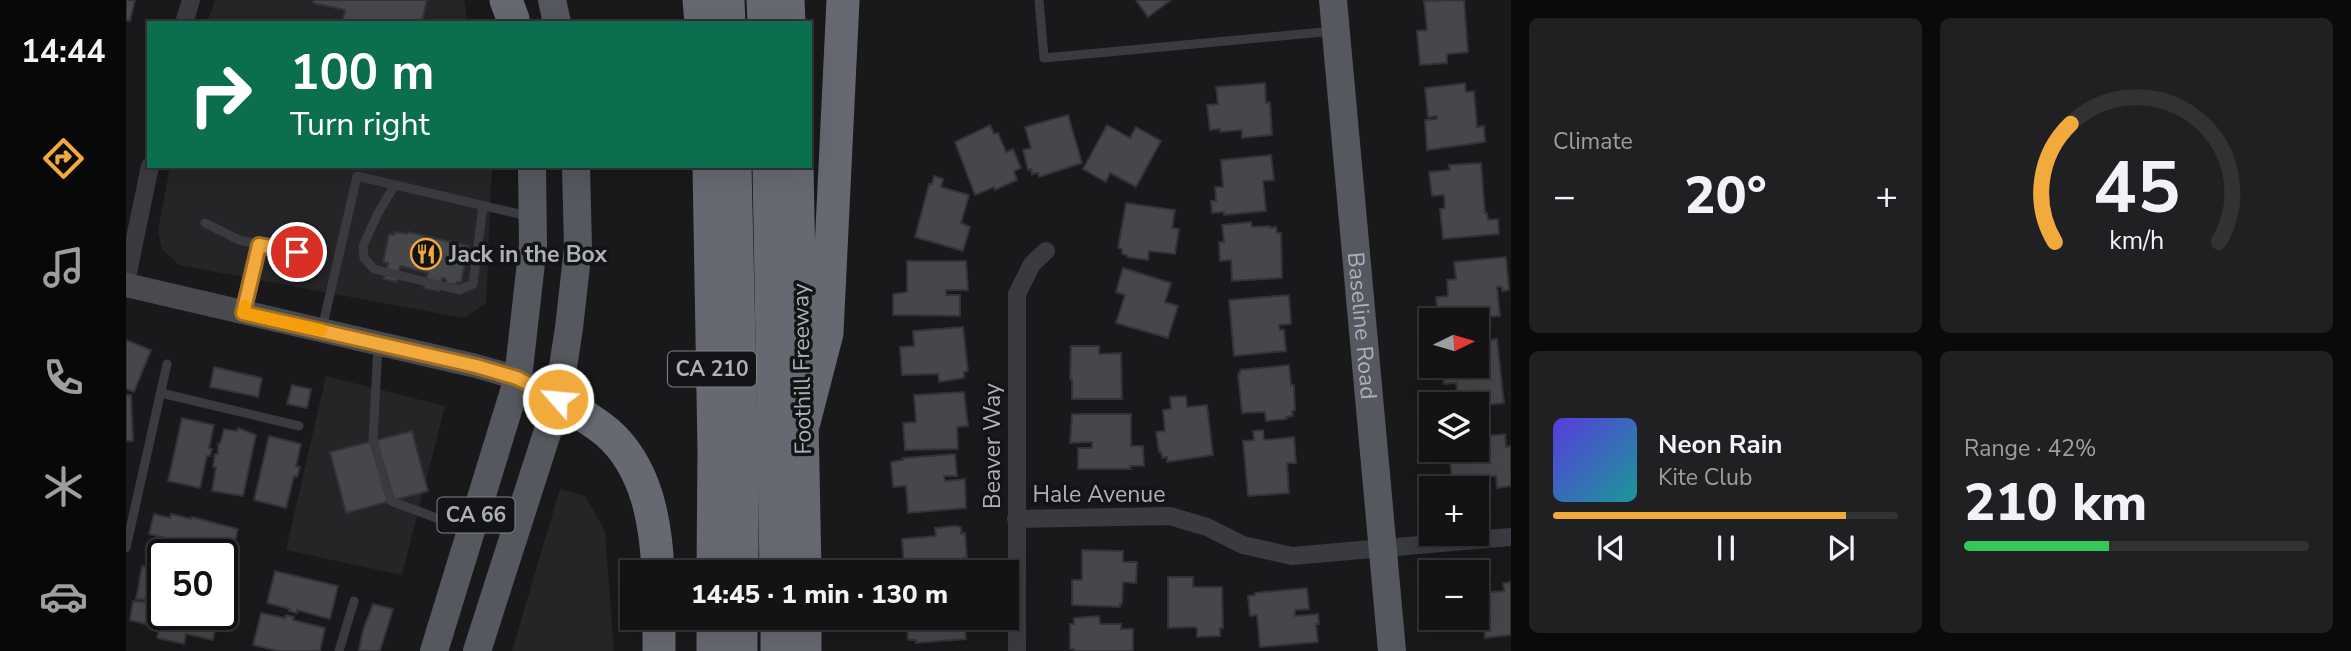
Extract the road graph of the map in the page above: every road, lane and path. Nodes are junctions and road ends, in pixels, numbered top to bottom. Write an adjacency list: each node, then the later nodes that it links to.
1 (191, 0): 10 (street)
2 (552, 0): 11 (main road)
3 (699, 0): 12 (highway)
4 (728, 0): 13 (highway)
5 (763, 0): 14 (highway)
6 (788, 0): 15 (highway)
7 (843, 0): 39 (highway)
8 (1039, 0): 16 (lane)
9 (1333, 0): 16 (main road, Baseline Road)
10 (185, 21)
11 (557, 21)
12 (701, 21)
13 (729, 21)
14 (764, 21)
15 (789, 21)
16 (1336, 31): 45 (main road, Baseline Road)
17 (150, 168): 31 (street)
18 (532, 168): 26 (main road, CA 66)
19 (576, 168): 38 (main road, CA 66)
20 (709, 168): 47 (highway, CA 210)
21 (735, 168): 48 (highway)
22 (769, 168): 49 (highway)
23 (797, 168): 39 (highway, Foothill Freeway)
24 (395, 185): 25 (lane); 25 (lane); 33 (lane)
25 (483, 205): 26 (lane)
26 (533, 217): 36 (main road, CA 66)
27 (205, 223): 28 (lane)
28 (259, 245): 30 (lane); 32 (lane)
29 (1046, 251): 41 (street, Beaver Way)
30 (316, 256)
31 (126, 284): 32 (main road)
32 (243, 313): 33 (main road)
33 (322, 331): 34 (main road)
34 (378, 344): 36 (main road); 42 (lane)
35 (167, 364): 37 (lane)
36 (517, 378): 38 (main road); 42 (main road, CA 66)
37 (161, 393): 40 (lane); 44 (lane)
38 (558, 399): 46 (highway); 59 (main road, CA 66)
39 (804, 422): 50 (highway, Foothill Freeway)
40 (299, 426)
41 (1016, 519): 45 (street, Hale Avenue); 65 (street, Beaver Way)
42 (471, 531): 58 (main road, CA 66)
43 (1511, 537): 45 (street, Hale Avenue)
44 (126, 548)
45 (1383, 548): 66 (main road, Baseline Road)
46 (656, 560)
47 (713, 560)
48 (741, 560)
49 (776, 560)
50 (805, 560)
51 (354, 601): 57 (lane)
52 (659, 630): 60 (highway)
53 (713, 630): 61 (highway)
54 (741, 630): 62 (highway)
55 (776, 630): 63 (highway)
56 (805, 630): 64 (highway)
57 (339, 651)
58 (435, 651)
59 (477, 651)
60 (659, 651)
61 (713, 651)
62 (741, 651)
63 (777, 651)
64 (805, 651)
65 (1017, 651)
66 (1392, 651)

